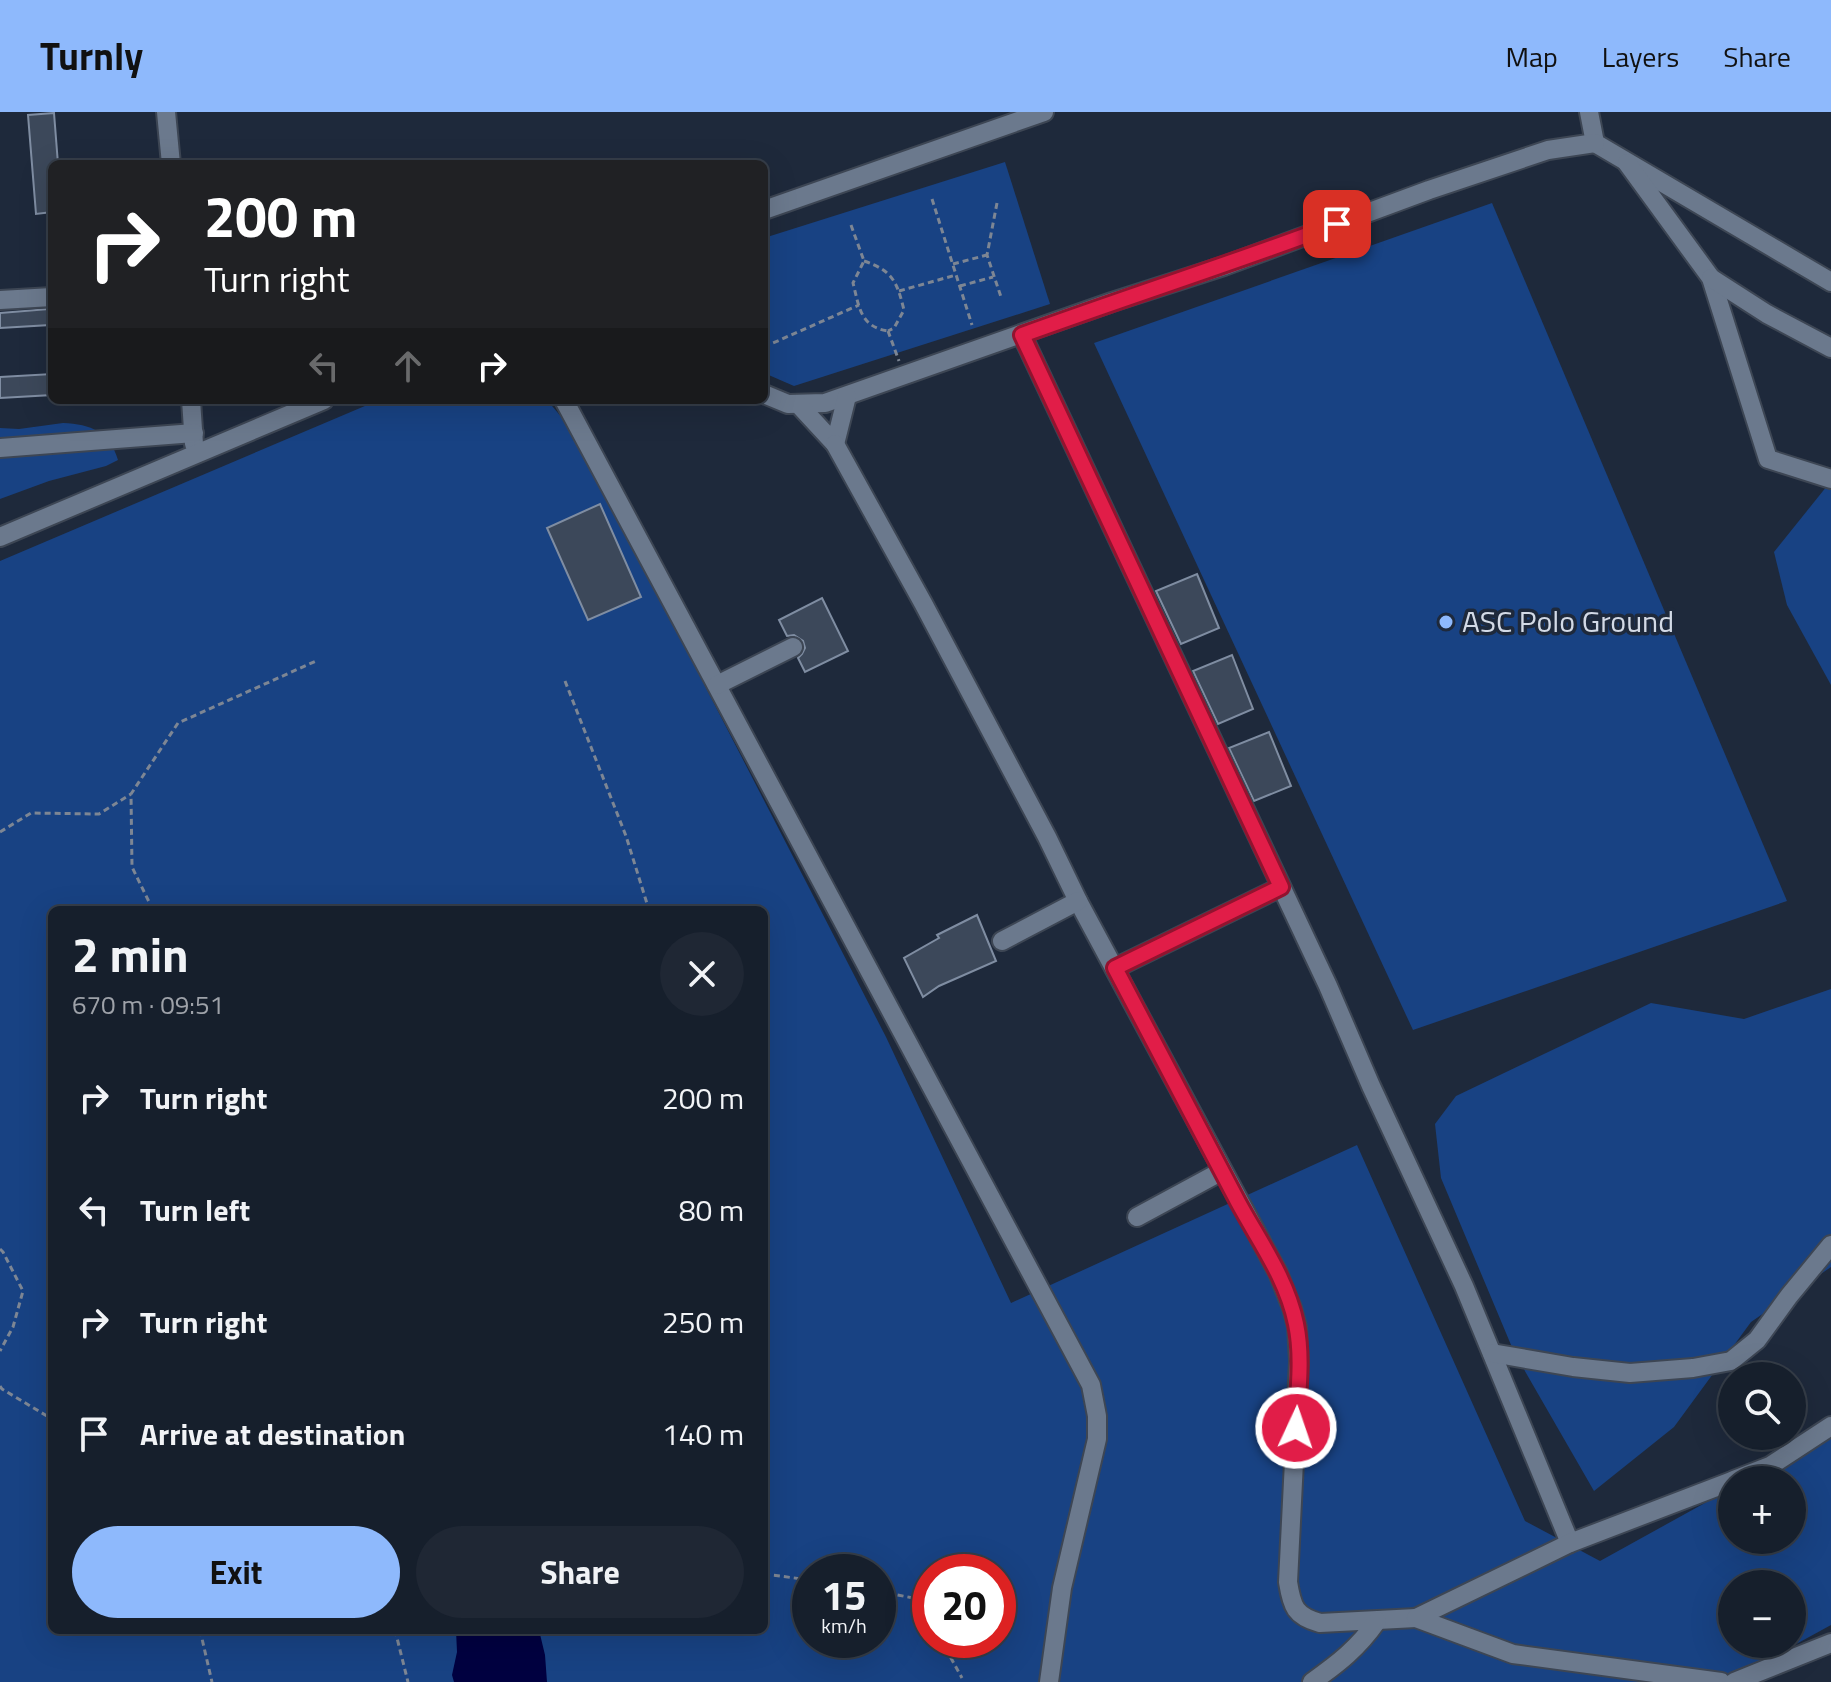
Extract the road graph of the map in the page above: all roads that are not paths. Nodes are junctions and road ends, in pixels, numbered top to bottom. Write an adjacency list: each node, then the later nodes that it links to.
1 (166, 112): 5 (lane)
2 (1044, 112): 7 (lane)
3 (1589, 112): 4 (lane)
4 (1595, 143): 6 (lane); 12 (lane)
5 (171, 160)
6 (1627, 163): 8 (lane); 9 (lane)
7 (768, 209)
8 (1711, 278): 13 (lane); 24 (lane)
9 (1831, 282)
10 (48, 297): 11 (lane)
11 (0, 300)
12 (1022, 335): 15 (lane); 28 (lane)
13 (1831, 348)
14 (768, 396): 19 (lane)
15 (847, 396): 19 (lane); 21 (lane)
16 (191, 404): 20 (lane)
17 (313, 404): 23 (lane)
18 (566, 404): 27 (lane)
19 (798, 404): 21 (lane)
20 (194, 433): 22 (lane); 23 (lane)
21 (835, 444): 29 (lane)
22 (0, 448)
23 (195, 454): 25 (lane)
24 (1831, 479)
25 (0, 537)
26 (793, 647): 27 (lane)
27 (717, 685): 43 (lane)
28 (1281, 887): 31 (lane); 35 (lane)
29 (1078, 901): 30 (lane); 31 (lane)
30 (1002, 941)
31 (1115, 968): 32 (lane)
32 (1222, 1171): 33 (lane); 41 (lane)
33 (1137, 1217)
34 (1831, 1245): 35 (lane)
35 (1492, 1353): 39 (lane)
36 (1831, 1426): 37 (lane)
37 (1770, 1466)
38 (1718, 1486): 39 (lane)
39 (1570, 1543): 40 (lane)
40 (1416, 1618): 41 (lane); 45 (lane)
41 (1377, 1621): 44 (lane)
42 (1831, 1643): 46 (lane)
43 (1049, 1682)
44 (1312, 1682)
45 (1721, 1682)
46 (1734, 1682)

